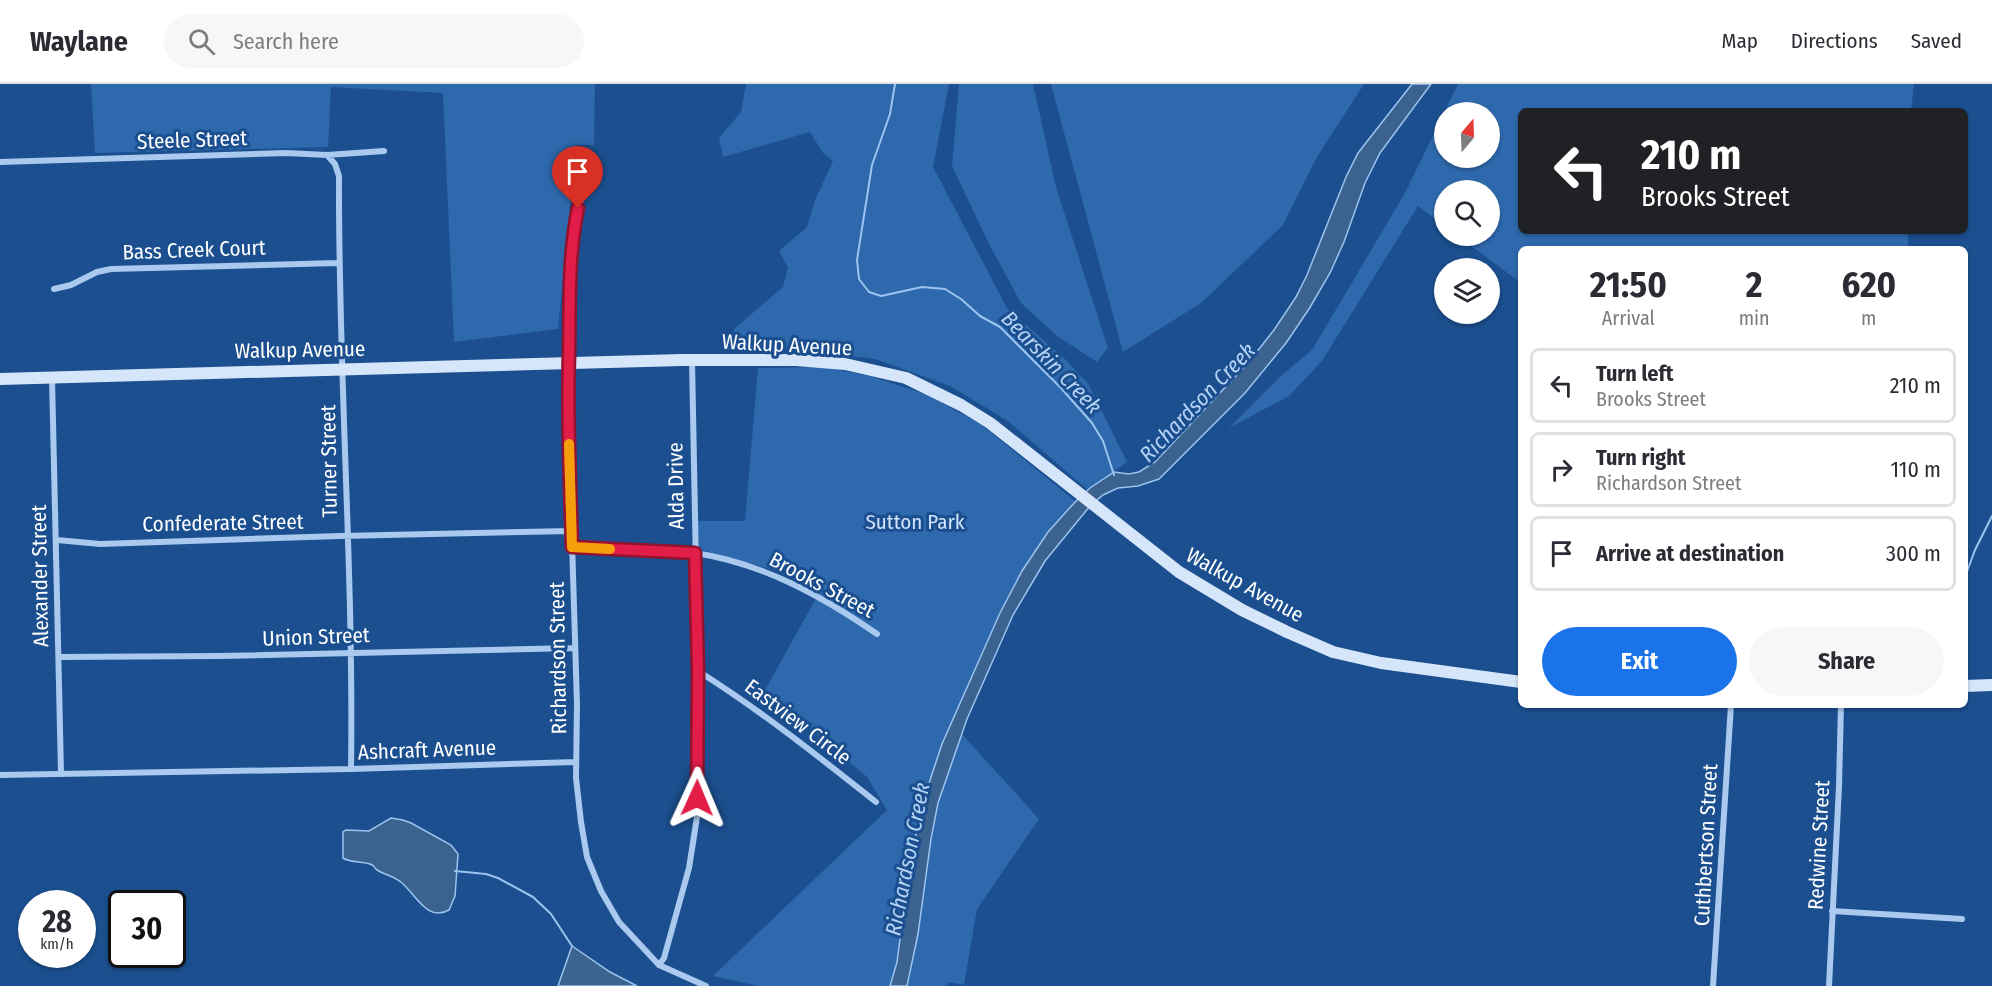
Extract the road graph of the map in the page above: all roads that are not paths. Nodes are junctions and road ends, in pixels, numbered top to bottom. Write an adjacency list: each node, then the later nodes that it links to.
1 (384, 151): 2 (street, Steele Street)
2 (327, 156): 4 (street, Steele Street); 5 (street, Turner Street)
3 (590, 160): 8 (street, Richardson Street)
4 (0, 162)
5 (338, 263): 6 (street, Bass Creek Court); 9 (street, Turner Street)
6 (54, 289)
7 (692, 360): 8 (street, Walkup Avenue); 16 (street, Alda Drive); 22 (street, Walkup Avenue)
8 (568, 363): 9 (street, Walkup Avenue); 12 (street, Richardson Street)
9 (343, 369): 10 (street, Walkup Avenue); 13 (street, Turner Street)
10 (52, 377): 11 (street, Walkup Avenue); 14 (street, Alexander Street)
11 (0, 379)
12 (571, 531): 13 (street, Confederate Street); 15 (street, Richardson Street)
13 (348, 536): 14 (street, Confederate Street); 19 (street, Turner Street)
14 (57, 540): 20 (street, Alexander Street)
15 (572, 547): 16 (street, Brooks Street); 18 (street, Richardson Street)
16 (695, 553): 17 (street, Brooks Street); 21 (street, Alda Drive)
17 (877, 634)
18 (574, 648): 19 (street, Union Street); 27 (street, Richardson Street)
19 (350, 652): 20 (street, Union Street); 28 (street, Turner Street)
20 (59, 657): 29 (street, Alexander Street)
21 (698, 671): 31 (street, Eastview Circle); 34 (street, Alda Drive)
22 (1518, 681)
23 (1992, 685): 24 (street)
24 (1968, 686)
25 (1731, 708): 36 (street, Cuthbertson Street)
26 (1841, 708): 32 (street, Redwine Street)
27 (576, 762): 28 (street, Ashcraft Avenue); 34 (street)
28 (351, 769): 29 (street, Ashcraft Avenue)
29 (61, 773): 30 (street, Ashcraft Avenue)
30 (0, 775)
31 (876, 802)
32 (1832, 911): 33 (street); 37 (street, Redwine Street)
33 (1962, 919)
34 (659, 965): 35 (street)
35 (706, 986)
36 (1713, 986)
37 (1828, 986)

